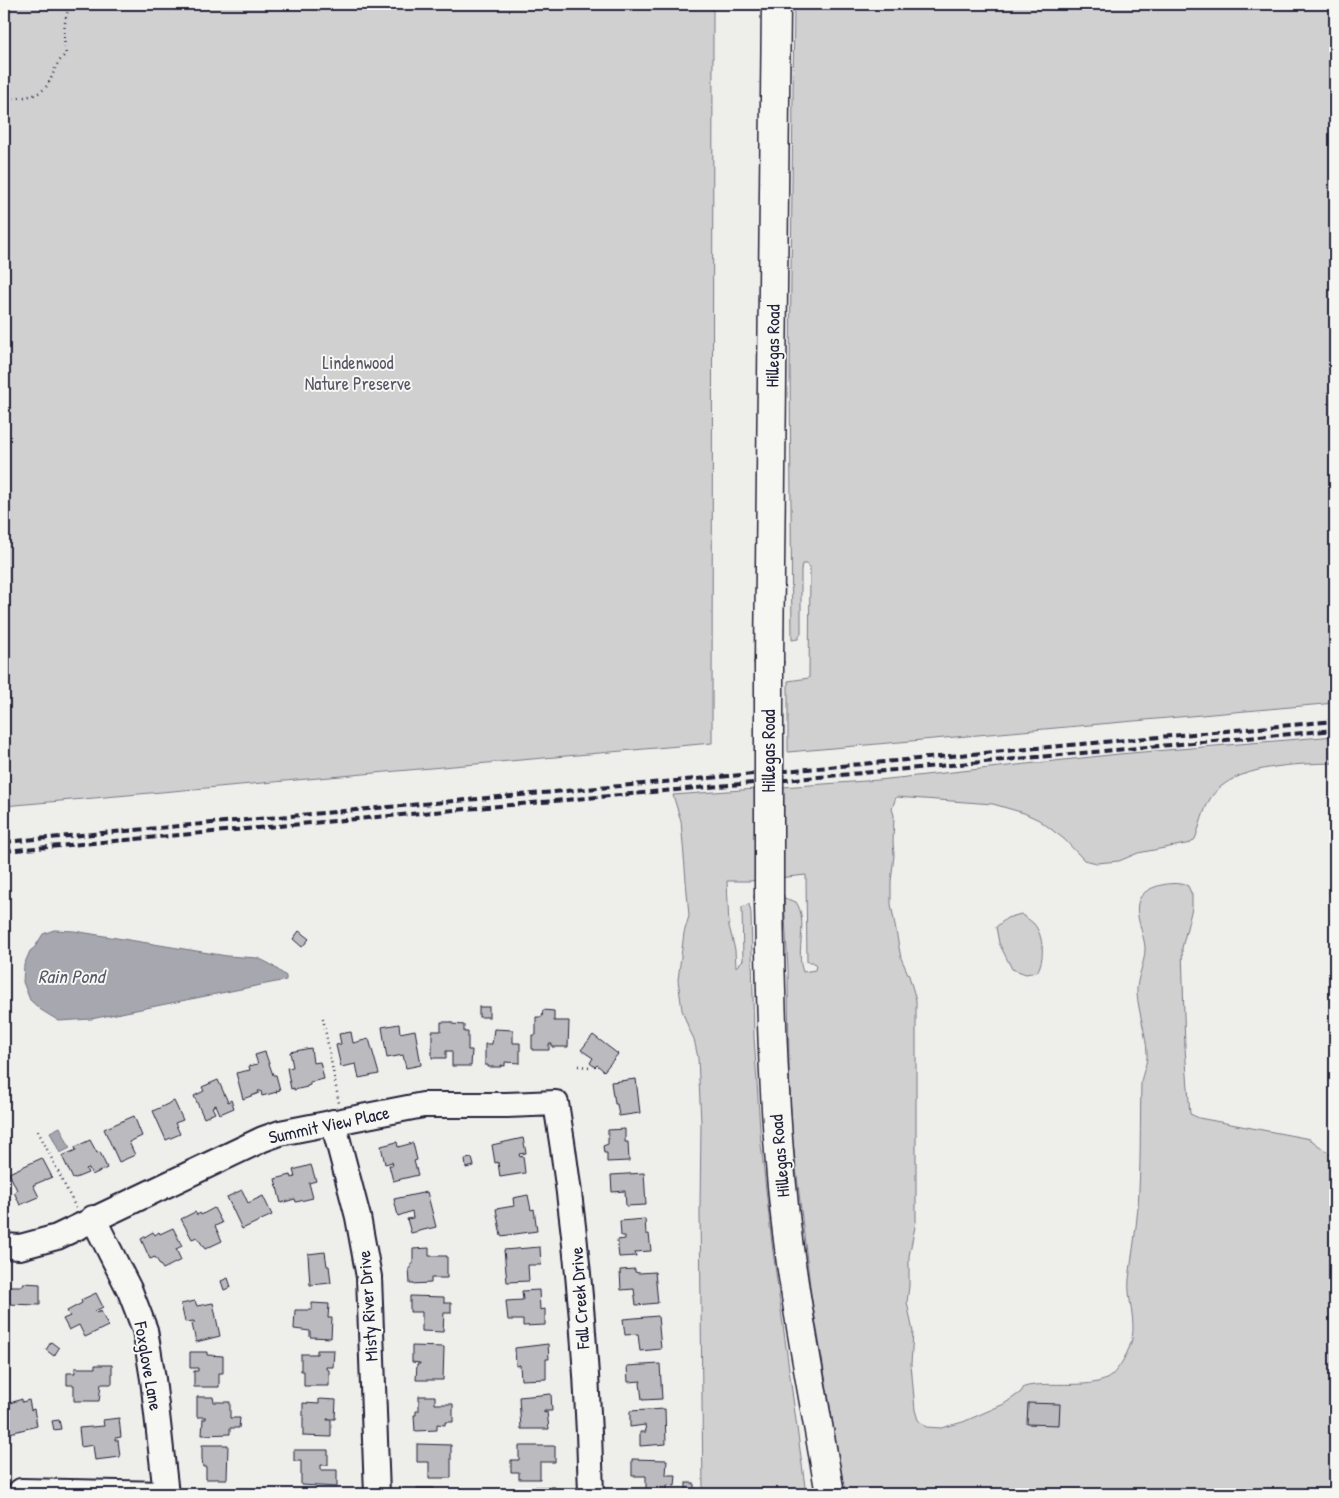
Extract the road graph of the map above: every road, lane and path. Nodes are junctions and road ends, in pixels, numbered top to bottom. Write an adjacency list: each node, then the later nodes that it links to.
1 (71, 4): 3 (path)
2 (776, 4): 16 (main road, Hillegas Road, bridge)
3 (4, 100)
4 (323, 1018): 8 (path)
5 (592, 1065): 6 (path)
6 (578, 1066)
7 (556, 1103): 8 (street, Summit View Place); 15 (street, Fall Creek Drive)
8 (336, 1113): 10 (street, Summit View Place); 14 (street, Misty River Drive)
9 (38, 1131): 10 (path)
10 (85, 1216): 11 (street, Summit View Place); 13 (street, Foxglove Lane)
11 (4, 1246)
12 (21, 1491): 13 (street)
13 (166, 1494)
14 (377, 1494)
15 (591, 1494)
16 (830, 1494)

